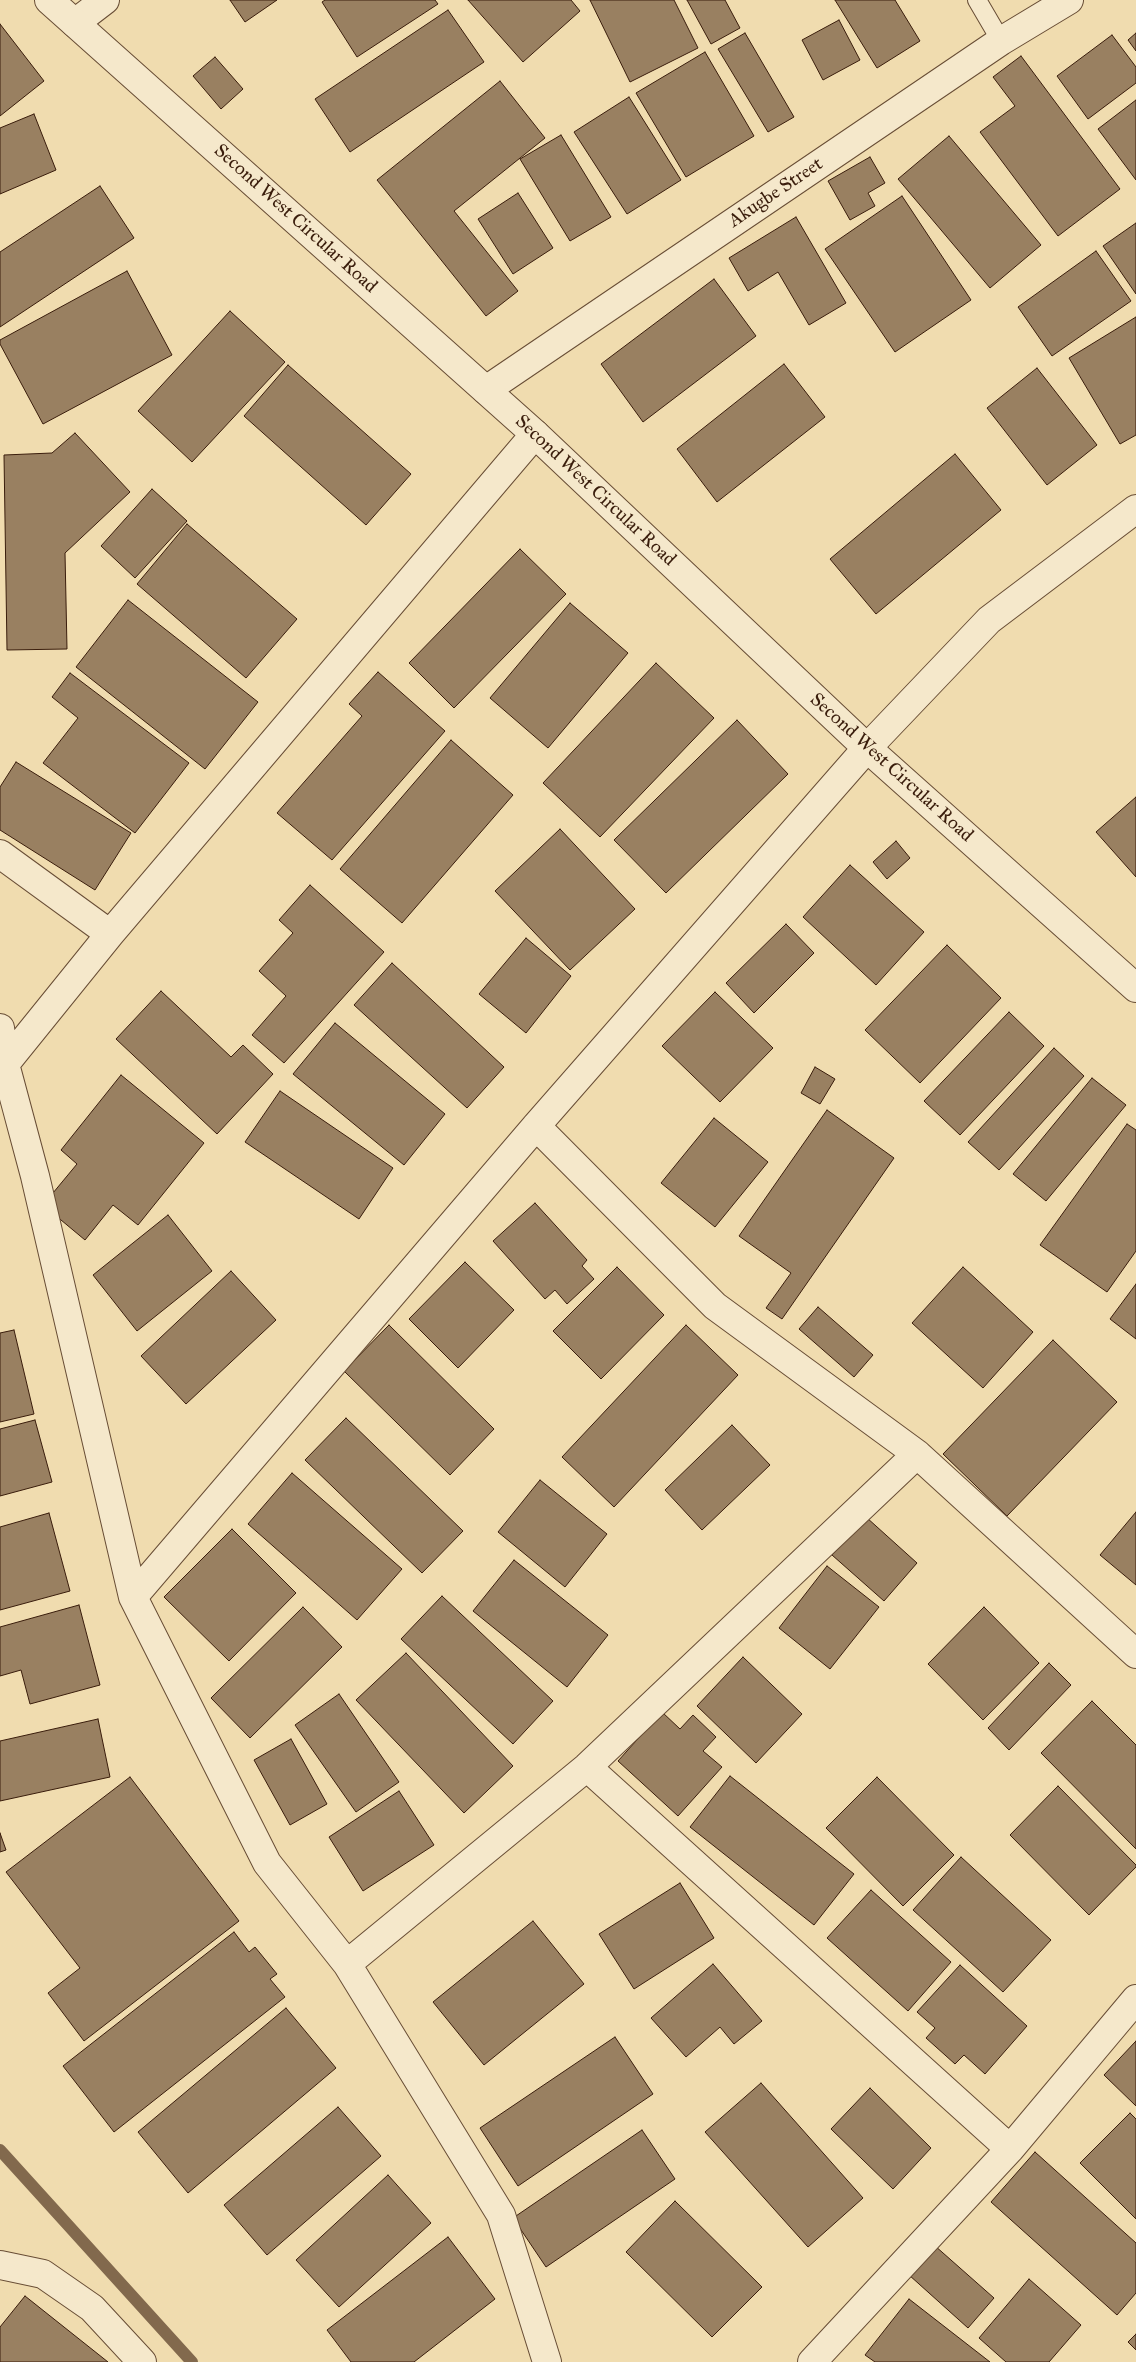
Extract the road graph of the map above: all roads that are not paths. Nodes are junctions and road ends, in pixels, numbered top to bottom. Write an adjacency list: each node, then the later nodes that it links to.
1 (49, 0): 5 (street, Second West Circular Road)
2 (105, 0): 5 (street)
3 (977, 0): 6 (lane)
4 (1069, 0): 6 (street, Akugbe Street)
5 (75, 23): 7 (street, Second West Circular Road)
6 (1001, 41): 7 (street, Akugbe Street)
7 (486, 390): 8 (street, Second West Circular Road)
8 (535, 434): 10 (street, Second West Circular Road); 12 (street)
9 (1136, 509): 10 (street)
10 (867, 748): 13 (street, Second West Circular Road); 16 (street)
11 (0, 854): 12 (street)
12 (110, 934): 15 (street)
13 (1136, 988)
14 (0, 1028): 15 (street)
15 (6, 1064): 18 (street)
16 (536, 1126): 17 (street); 18 (street)
17 (917, 1454): 19 (street); 20 (street)
18 (133, 1597): 21 (street)
19 (1136, 1654)
20 (587, 1767): 21 (street); 23 (street)
21 (346, 1964): 26 (street)
22 (1136, 1999): 23 (street)
23 (1010, 2149): 27 (street)
24 (0, 2265): 25 (street)
25 (142, 2362)
26 (547, 2362)
27 (812, 2362)

